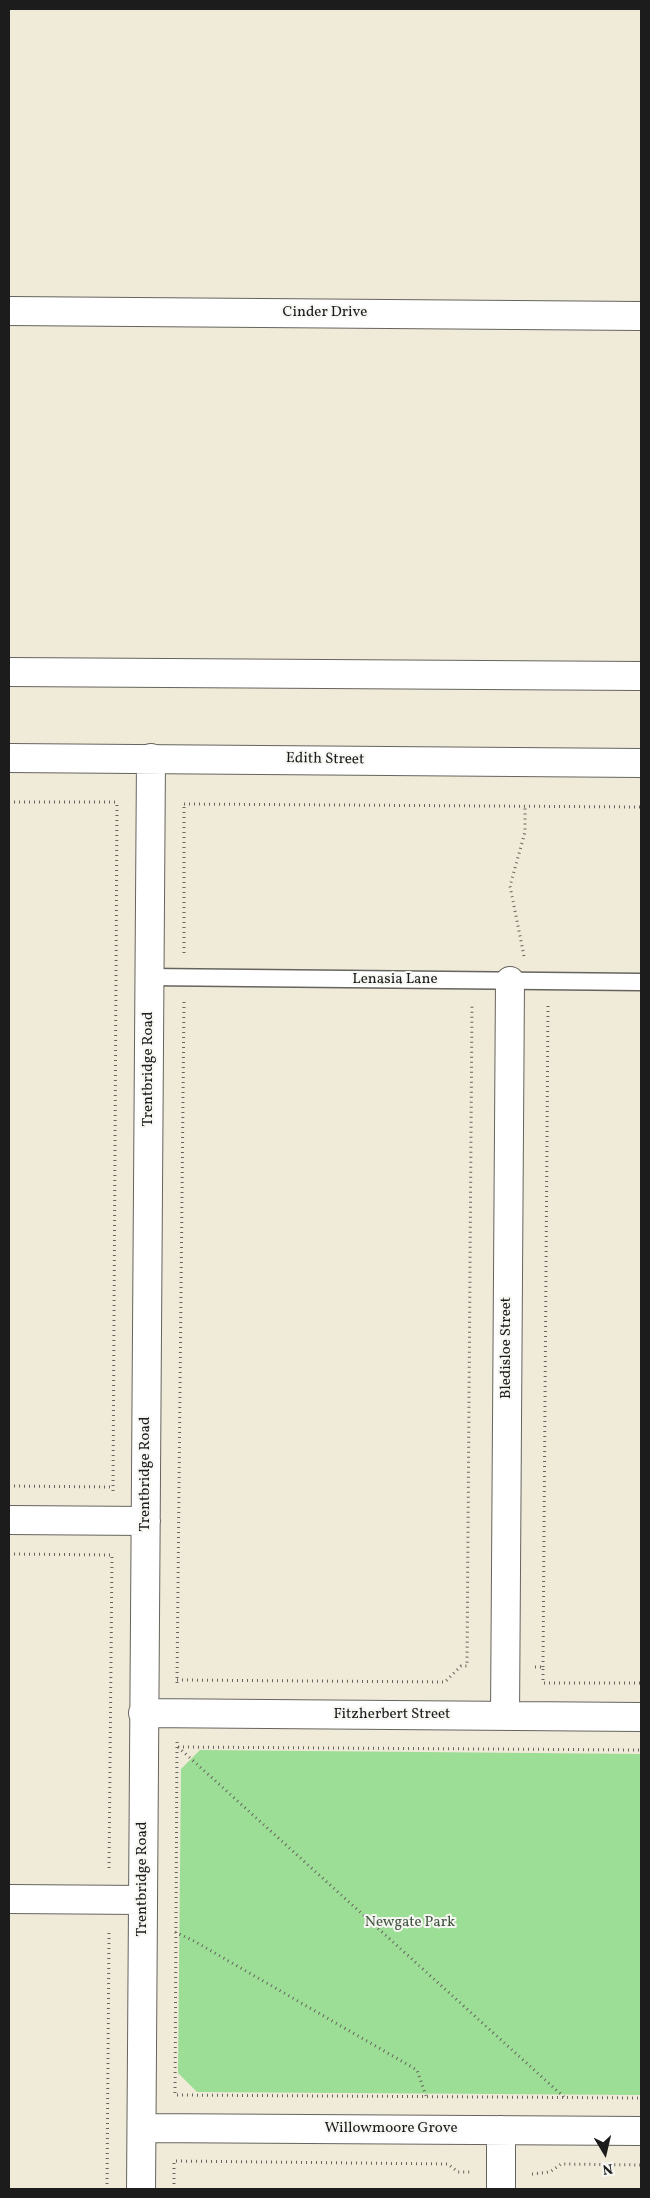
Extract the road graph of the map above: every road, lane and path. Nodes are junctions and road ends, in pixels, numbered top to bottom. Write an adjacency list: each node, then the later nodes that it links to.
1 (9, 311): 2 (street, Cinder Drive)
2 (641, 316)
3 (9, 672): 4 (street)
4 (641, 676)
5 (9, 758): 6 (street, Edith Street)
6 (151, 758): 7 (street, Edith Street); 9 (street, Trentbridge Road)
7 (641, 763)
8 (9, 802): 9 (path)
9 (151, 803): 10 (path); 13 (street, Trentbridge Road)
10 (184, 804): 11 (path); 14 (path)
11 (525, 806): 12 (path); 16 (path)
12 (641, 806)
13 (149, 977): 14 (lane, Lenasia Lane); 22 (street, Trentbridge Road)
14 (184, 978): 15 (lane, Lenasia Lane); 27 (path)
15 (472, 980): 16 (lane, Lenasia Lane); 24 (path)
16 (520, 981): 17 (lane, Lenasia Lane); 25 (street, Bledisloe Street)
17 (549, 981): 18 (lane, Lenasia Lane); 26 (path)
18 (641, 982)
19 (9, 1486): 20 (path)
20 (113, 1487)
21 (9, 1520): 22 (street)
22 (146, 1521): 29 (street, Trentbridge Road)
23 (9, 1554): 35 (path)
24 (466, 1666): 25 (path); 27 (path)
25 (505, 1666): 26 (path); 31 (street, Bledisloe Street)
26 (543, 1667): 28 (path)
27 (177, 1680): 30 (path)
28 (641, 1683)
29 (143, 1713): 30 (street, Fitzherbert Street); 37 (street, Trentbridge Road)
30 (177, 1713): 31 (street, Fitzherbert Street); 33 (path)
31 (504, 1716): 32 (street, Fitzherbert Street)
32 (641, 1716)
33 (178, 1747): 34 (path); 39 (path); 41 (path)
34 (641, 1750)
35 (109, 1868)
36 (9, 1899): 37 (street)
37 (143, 1900): 43 (street, Trentbridge Road)
38 (100, 1931): 50 (path)
39 (176, 1932): 40 (path); 40 (path)
40 (426, 2096): 41 (path)
41 (564, 2098): 42 (path)
42 (641, 2098)
43 (142, 2128): 44 (street, Willowmoore Grove); 51 (street, Trentbridge Road)
44 (501, 2130): 45 (street, Willowmoore Grove); 48 (street)
45 (641, 2131)
46 (641, 2165): 47 (path)
47 (532, 2172): 48 (path); 49 (path)
48 (501, 2181): 52 (path)
49 (532, 2181)
50 (107, 2189)
51 (141, 2189)
52 (174, 2189)

